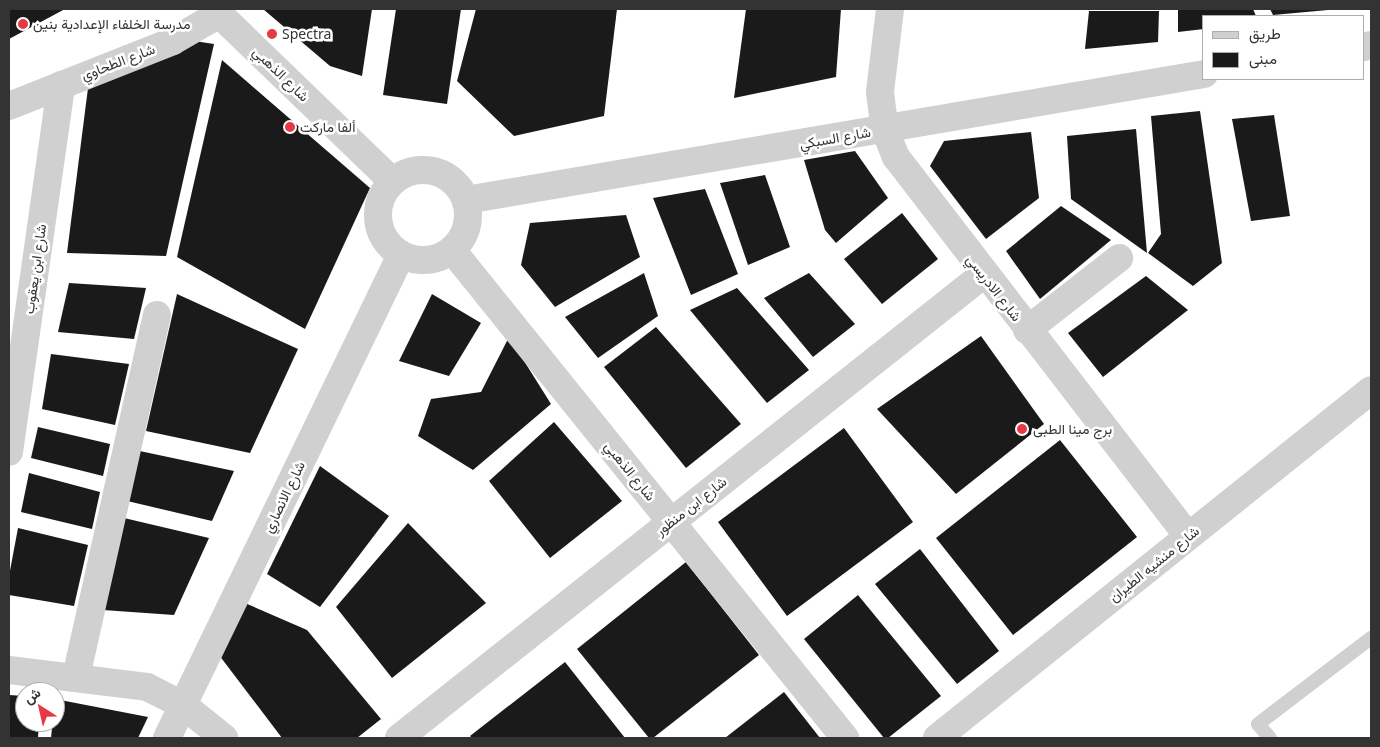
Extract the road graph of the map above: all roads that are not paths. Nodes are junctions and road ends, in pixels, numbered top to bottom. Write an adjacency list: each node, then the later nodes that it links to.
1 (890, 9): 6 (street, شارع الادريسي)
2 (218, 10): 4 (street, شارع الطحاوي); 7 (street, شارع الذهبي)
3 (1202, 74): 6 (street, شارع السبكي)
4 (61, 85): 5 (street, شارع الطحاوي); 16 (street, شارع ابن يعقوب)
5 (9, 106)
6 (885, 130): 8 (street, شارع السبكي); 12 (street, شارع الادريسي)
7 (392, 180): 8 (street); 10 (street)
8 (466, 200): 9 (street)
9 (452, 250): 10 (street); 17 (street, شارع الذهبي)
10 (401, 255): 22 (street, شارع الانصاري)
11 (1119, 258): 14 (street)
12 (984, 274): 14 (street, شارع الادريسي); 17 (street, شارع ابن منظور)
13 (157, 315): 21 (street)
14 (1027, 330): 18 (street, شارع الادريسي)
15 (1371, 390): 18 (street, شارع منشيه الطيران)
16 (9, 452)
17 (671, 522): 25 (street, شارع ابن منظور); 26 (street, شارع الذهبي)
18 (1188, 536): 27 (street, شارع منشيه الطيران)
19 (1371, 638): 28 (lane)
20 (9, 670): 21 (street)
21 (76, 677): 22 (street)
22 (184, 705): 23 (street, شارع الانصاري); 24 (street)
23 (167, 738)
24 (224, 738)
25 (399, 738)
26 (845, 738)
27 (937, 738)
28 (1270, 738)

